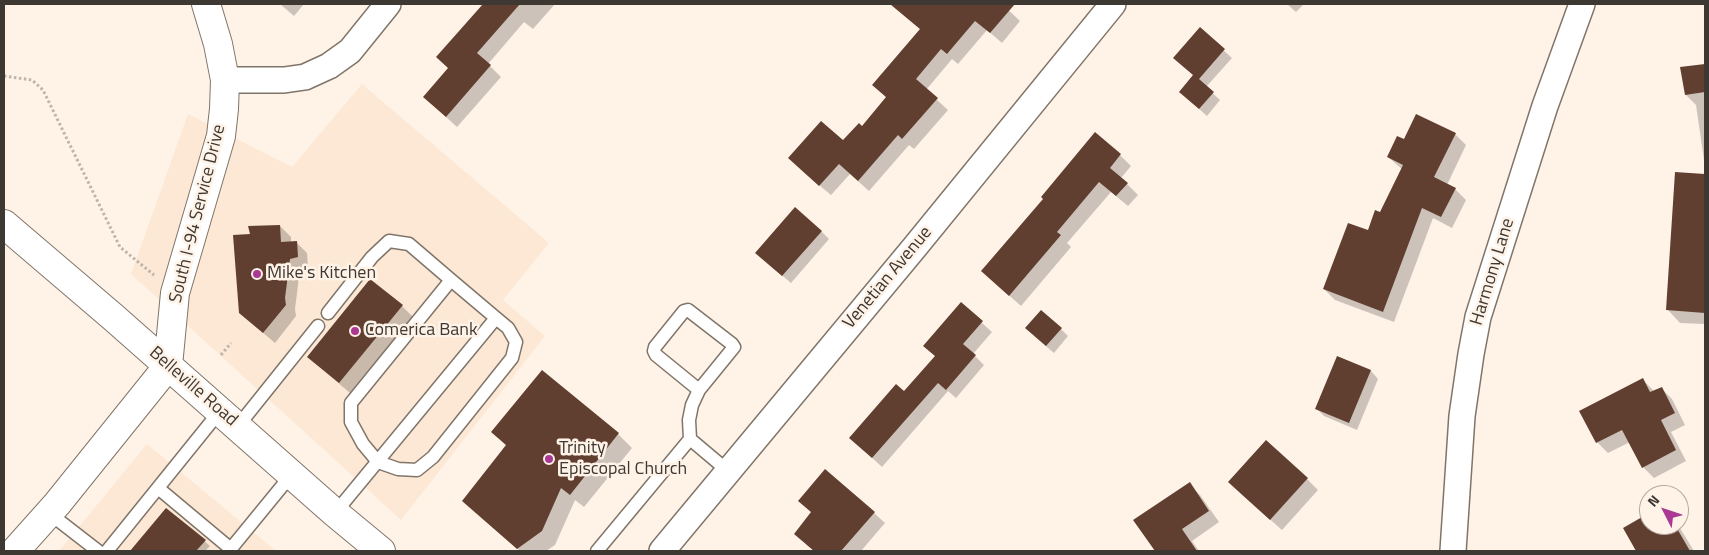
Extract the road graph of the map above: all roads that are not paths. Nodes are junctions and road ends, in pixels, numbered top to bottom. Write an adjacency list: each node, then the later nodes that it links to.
1 (206, 4): 5 (street, South I-94 Service Drive)
2 (388, 4): 5 (street)
3 (1113, 4): 16 (street, Venetian Avenue)
4 (1582, 4): 28 (street, Harmony Lane)
5 (225, 80): 11 (street, South I-94 Service Drive)
6 (4, 224): 11 (street, Belleville Road)
7 (452, 280): 8 (lane); 9 (lane); 15 (lane)
8 (328, 313)
9 (496, 318): 15 (lane); 15 (lane)
10 (318, 326): 13 (lane)
11 (168, 366): 13 (street, Belleville Road); 19 (street)
12 (699, 390): 12 (lane); 14 (lane)
13 (229, 418): 17 (street, Belleville Road); 18 (lane)
14 (690, 439): 16 (lane); 26 (lane)
15 (378, 462): 20 (lane)
16 (728, 471): 27 (street, Venetian Avenue)
17 (292, 474): 20 (street, Belleville Road); 21 (lane)
18 (158, 488): 21 (lane); 24 (lane)
19 (49, 512): 22 (street); 23 (lane)
20 (335, 513): 25 (street, Belleville Road)
21 (230, 550)
22 (16, 551)
23 (98, 551)
24 (107, 551)
25 (381, 551)
26 (597, 551)
27 (662, 551)
28 (1453, 551)

